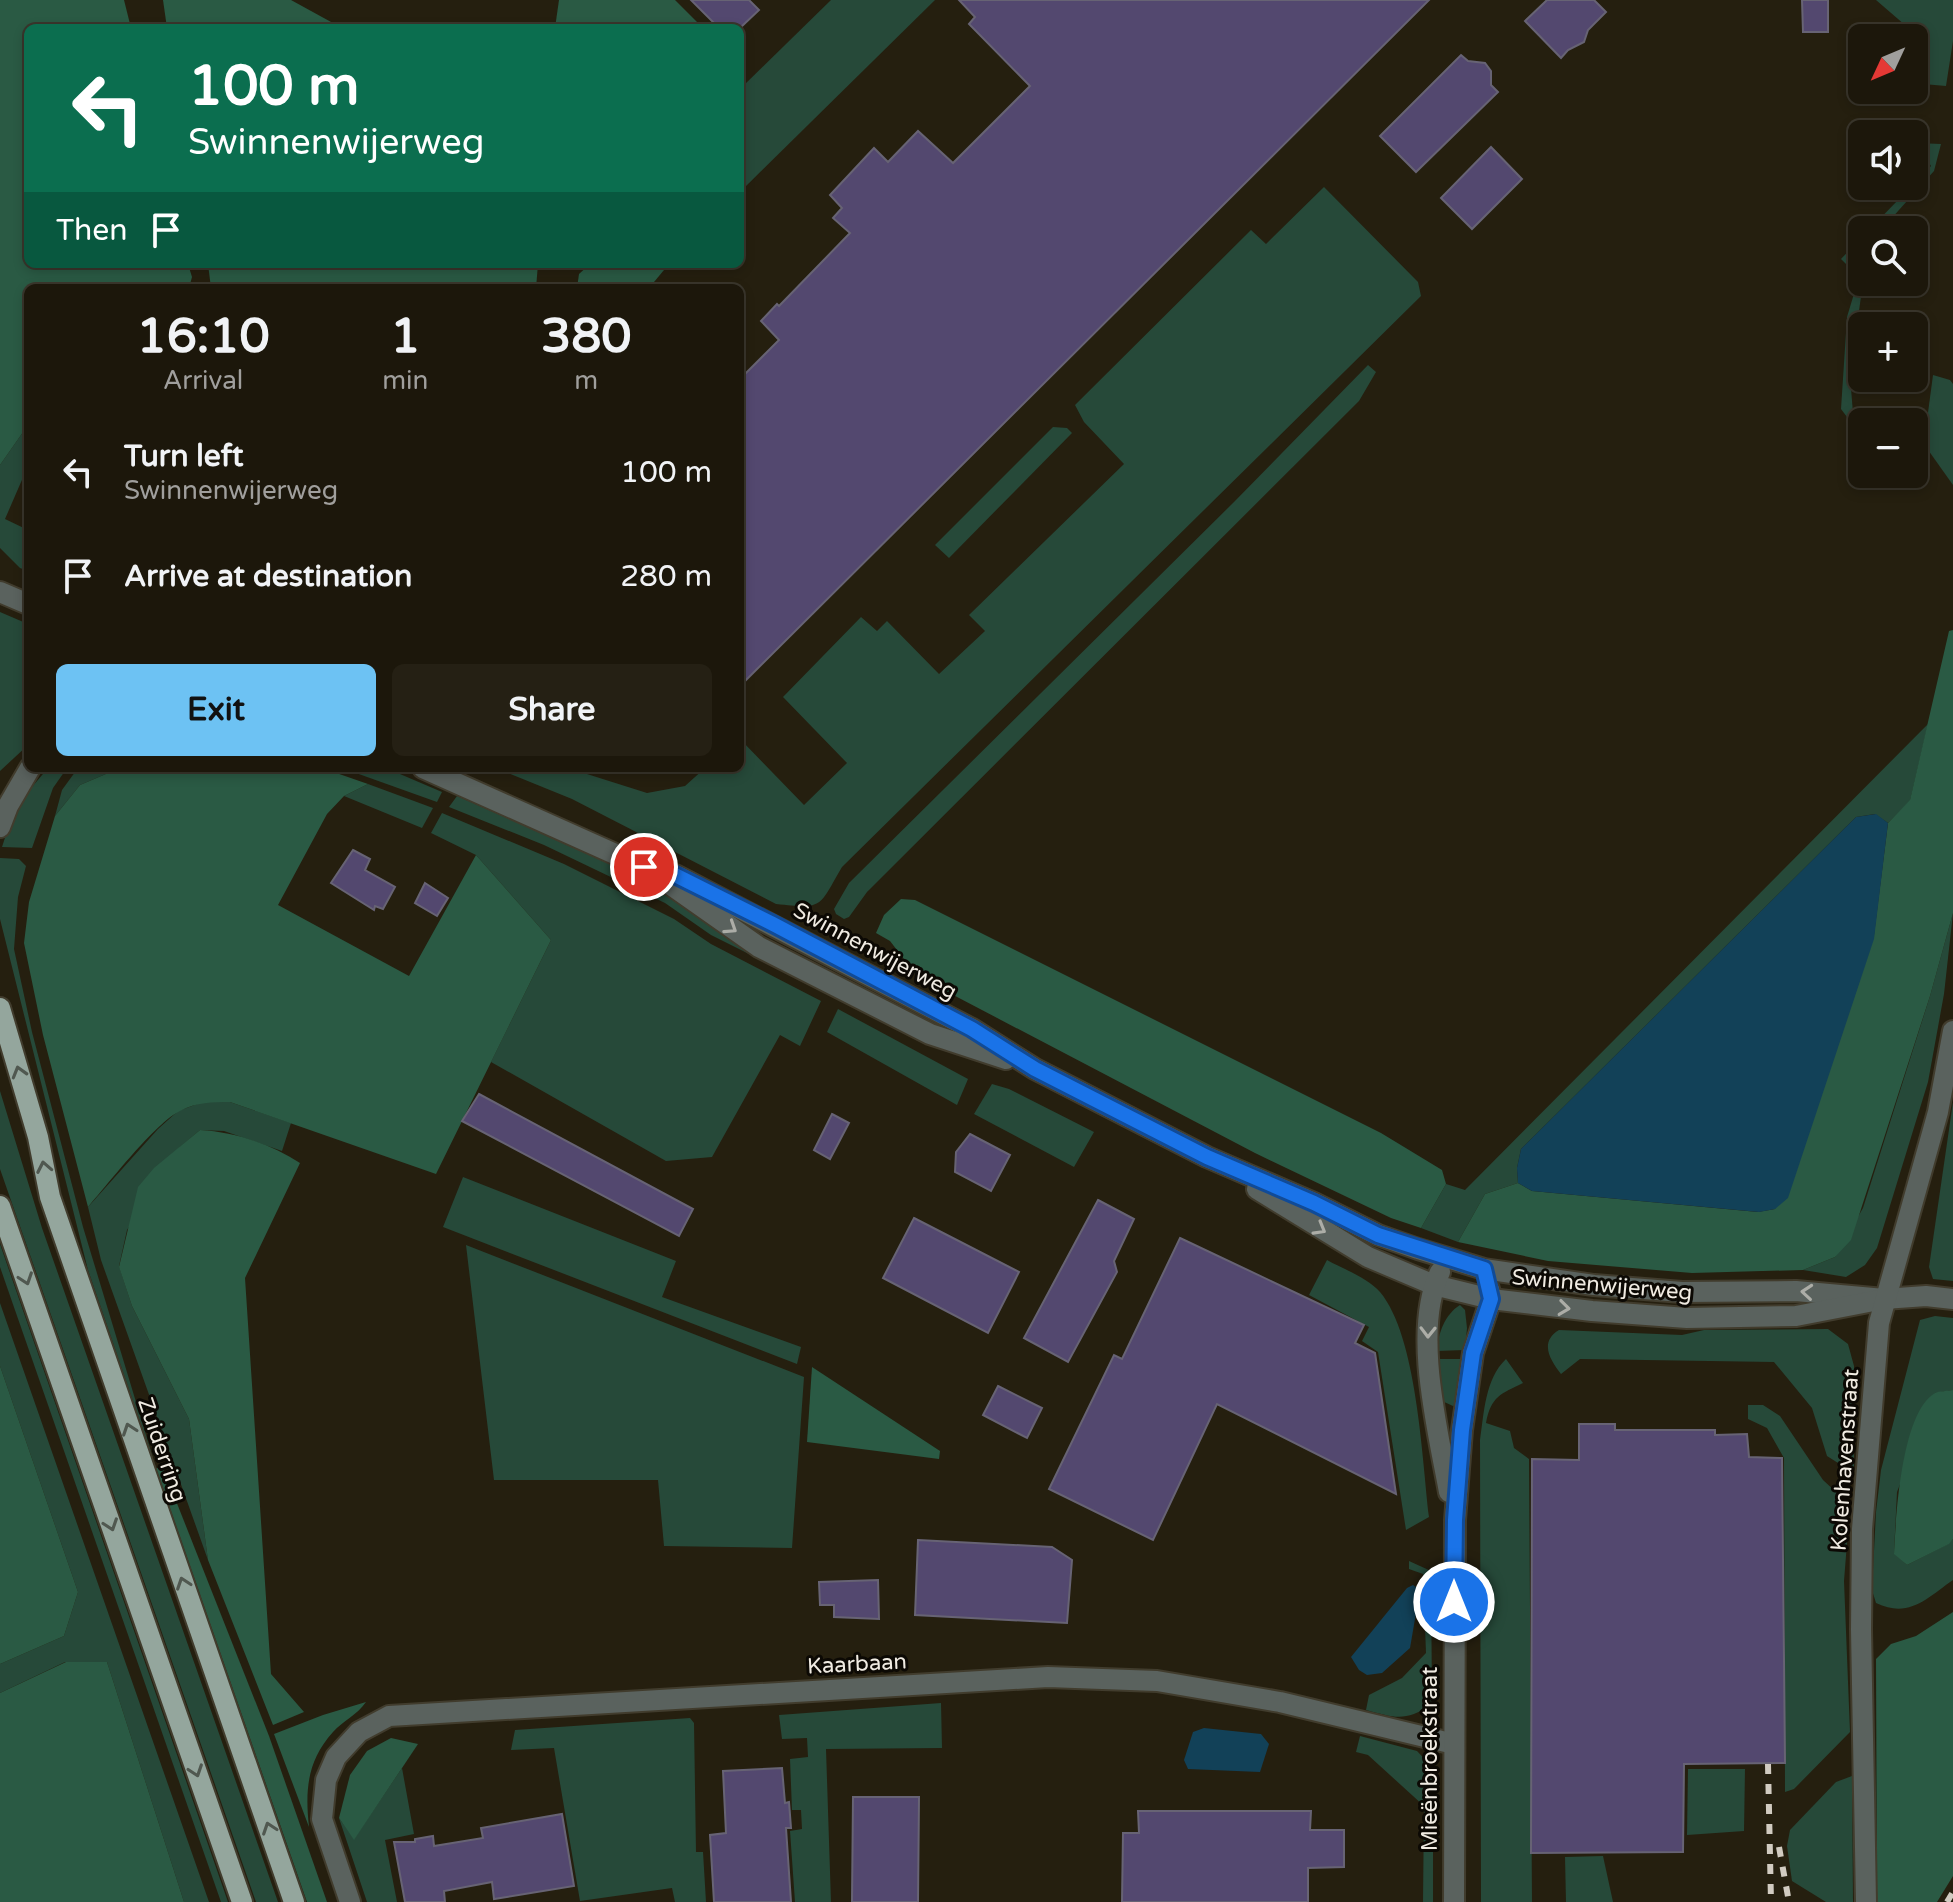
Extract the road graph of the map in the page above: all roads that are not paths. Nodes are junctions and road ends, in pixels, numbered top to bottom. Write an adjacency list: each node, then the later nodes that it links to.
1 (0, 593): 2 (street)
2 (24, 602)
3 (24, 771): 6 (street)
4 (27, 772): 7 (street)
5 (432, 772): 10 (street, Swinnenwijerweg)
6 (0, 783)
7 (0, 827)
8 (0, 1008): 21 (main road, Zuiderring, one-way to 8)
9 (1953, 1031): 16 (street, Kolenhavenstraat)
10 (1207, 1157): 12 (street, Swinnenwijerweg); 14 (street, Swinnenwijerweg, one-way to 14)
11 (0, 1206): 20 (main road, one-way to 20)
12 (1447, 1258): 13 (street, Swinnenwijerweg); 14 (street, Mieënbroekstraat)
13 (1484, 1269): 15 (street); 16 (street, Swinnenwijerweg, one-way to 13)
14 (1434, 1285): 15 (street, Swinnenwijerweg); 18 (street, Mieënbroekstraat, one-way to 18)
15 (1491, 1299): 16 (street, Swinnenwijerweg, one-way to 16); 18 (street, Mieënbroekstraat)
16 (1884, 1299): 17 (street, Swinnenwijerweg); 24 (street, Kolenhavenstraat)
17 (1953, 1299)
18 (1455, 1520): 19 (street, Mieënbroekstraat)
19 (1454, 1744): 22 (street, Kaarbaan); 23 (street, Mieënbroekstraat)
20 (242, 1902)
21 (294, 1902)
22 (350, 1902)
23 (1454, 1902)
24 (1866, 1902)

